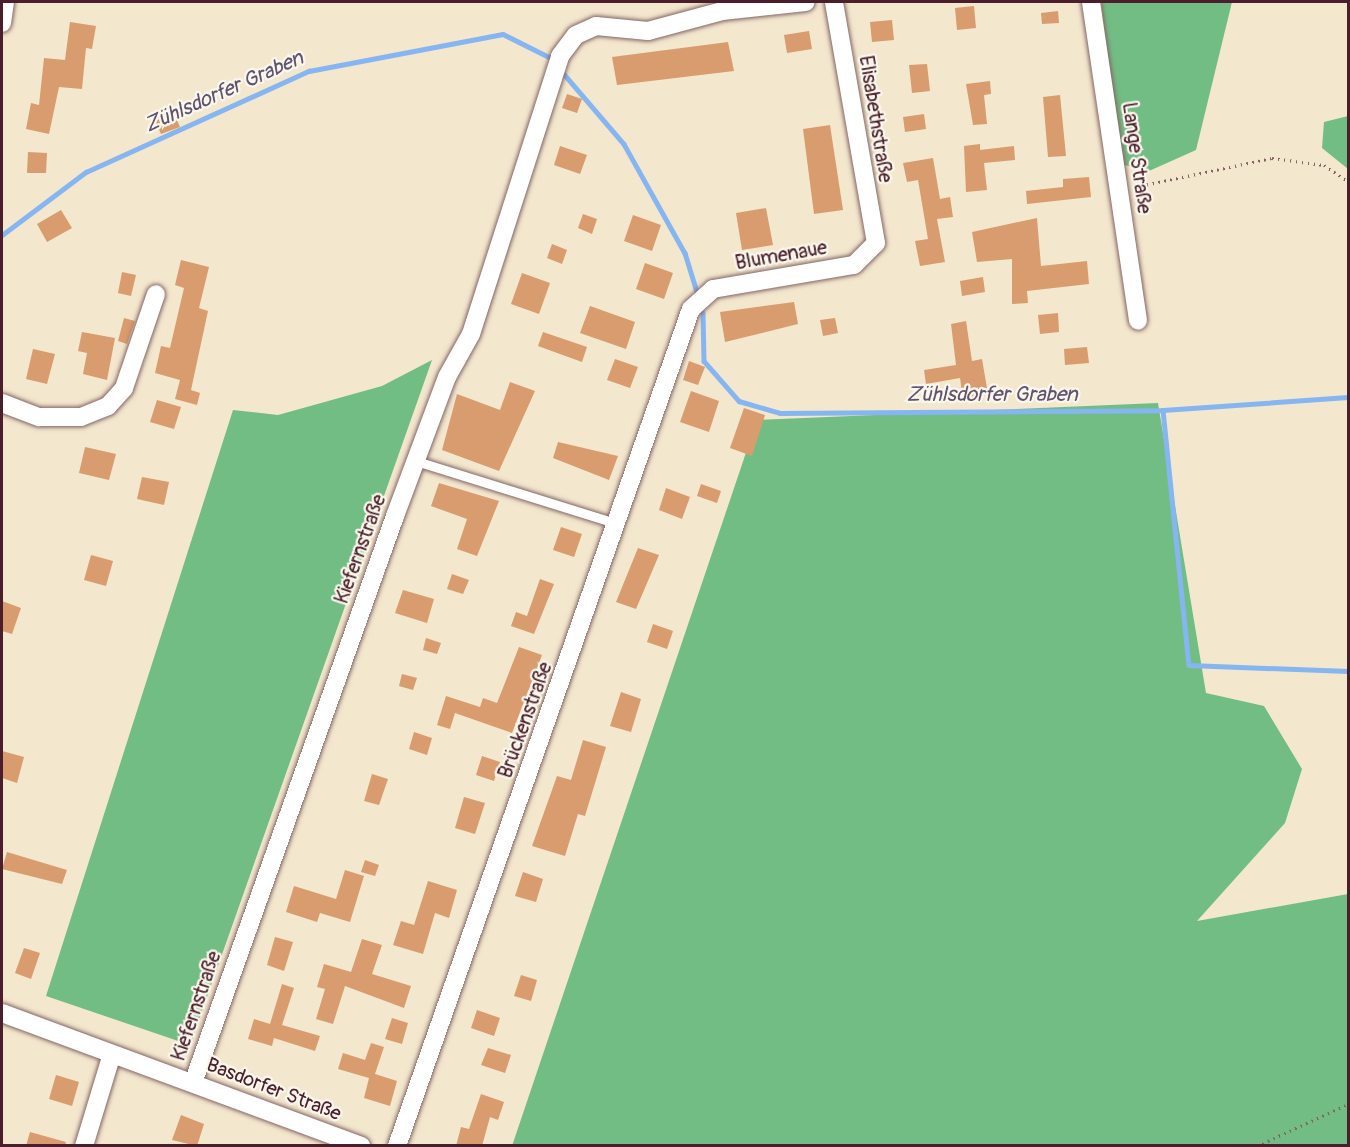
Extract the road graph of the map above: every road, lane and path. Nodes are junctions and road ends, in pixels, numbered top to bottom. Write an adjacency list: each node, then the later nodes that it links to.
1 (5, 2): 5 (street)
2 (806, 2): 13 (street, Kiefernstraße)
3 (834, 2): 8 (street, Elisabethstraße)
4 (1091, 2): 7 (street, Lange Straße)
5 (2, 23)
6 (1348, 181): 7 (path)
7 (1118, 191): 11 (street, Lange Straße)
8 (876, 243): 10 (street, Blumenaue)
9 (156, 294): 12 (street)
10 (691, 309): 14 (street, Brückenstraße)
11 (1138, 321)
12 (2, 403)
13 (416, 461): 14 (lane); 17 (street, Kiefernstraße)
14 (618, 524): 21 (street, Brückenstraße)
15 (2, 1013): 16 (street, Basdorfer Straße)
16 (112, 1054): 17 (street, Basdorfer Straße); 19 (street)
17 (193, 1083): 20 (street, Basdorfer Straße)
18 (1348, 1104): 22 (path)
19 (84, 1146)
20 (361, 1146)
21 (397, 1146)
22 (1257, 1146)

